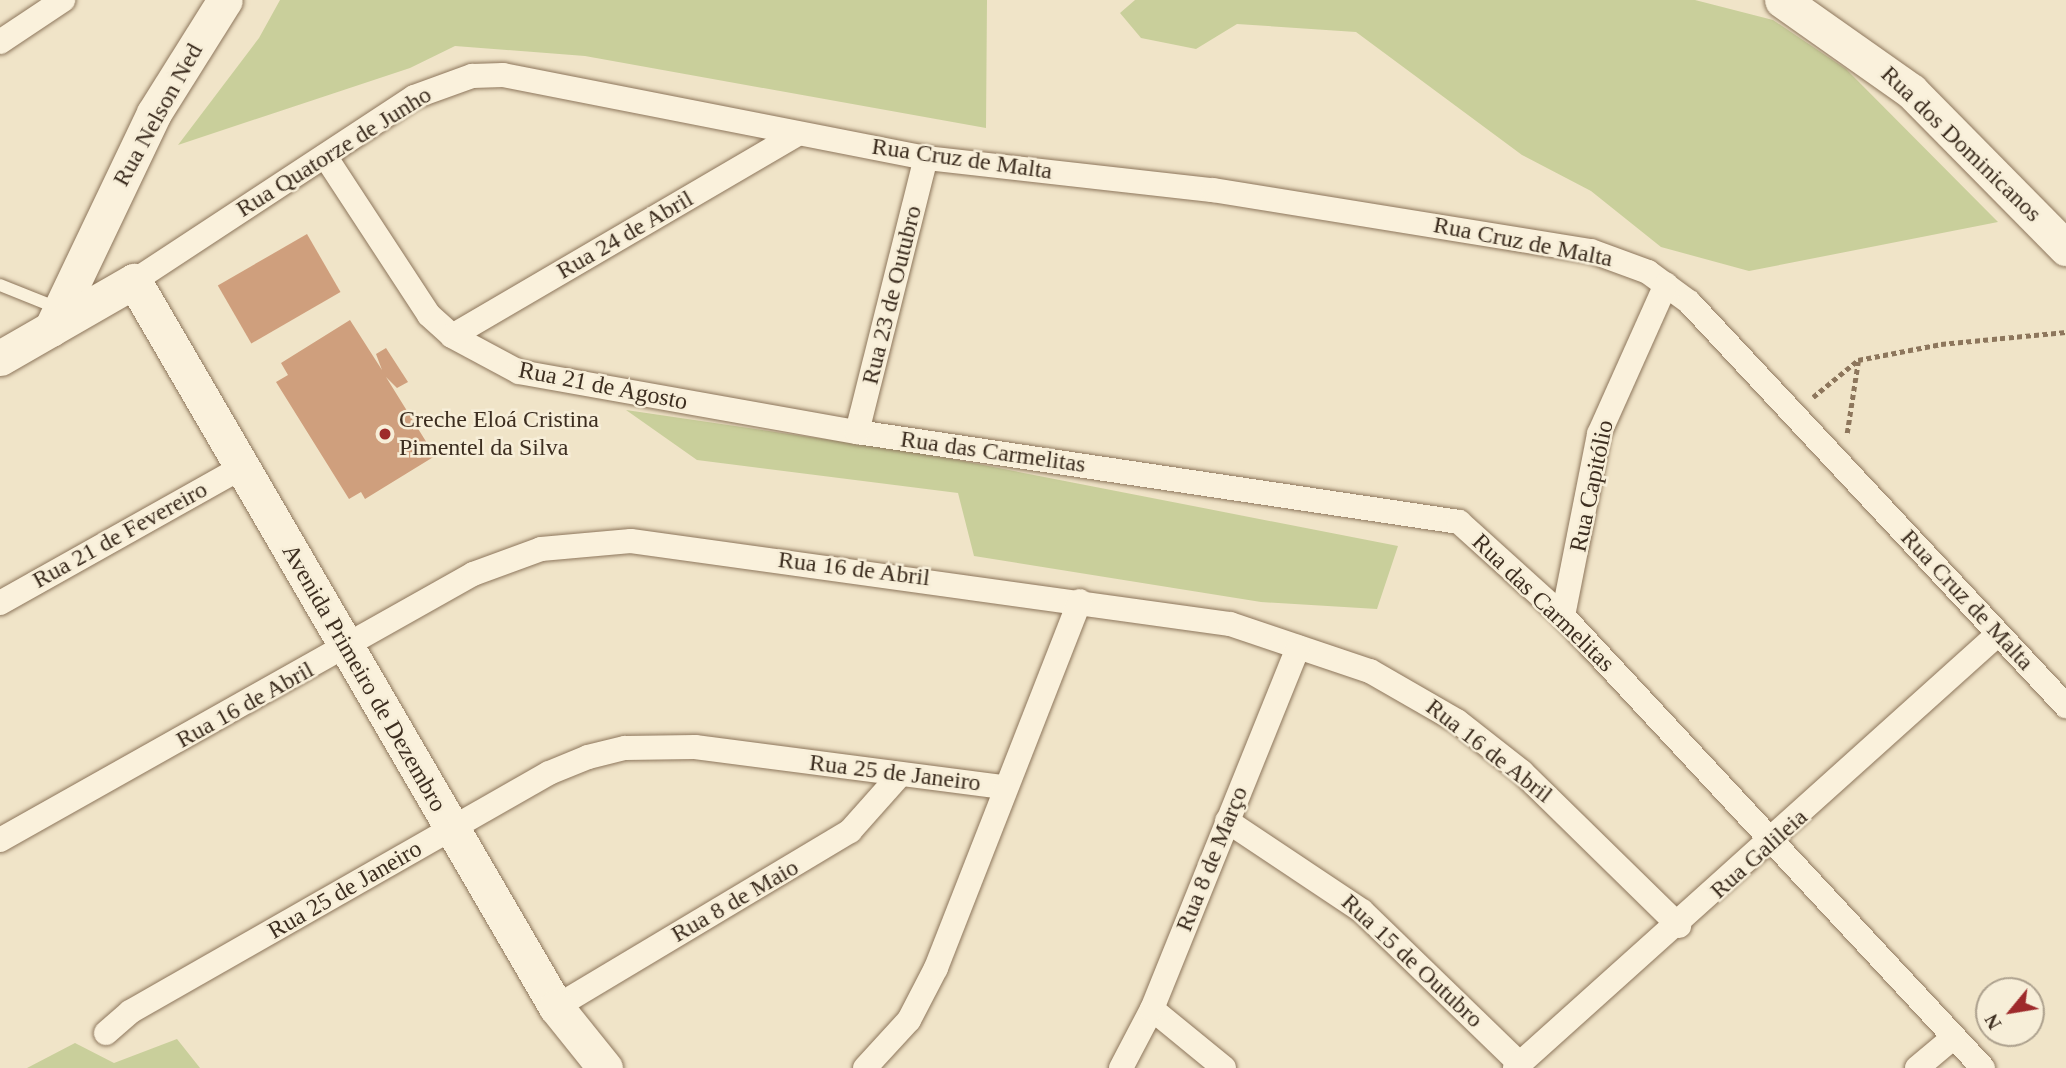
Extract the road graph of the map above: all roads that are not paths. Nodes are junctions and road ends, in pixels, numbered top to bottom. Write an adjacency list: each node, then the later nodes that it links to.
1 (63, 0): 4 (street)
2 (225, 0): 8 (street, Rua Nelson Ned)
3 (1782, 0): 9 (street, Rua dos Dominicanos)
4 (0, 42)
5 (798, 134): 6 (street, Rua Quatorze de Junho); 7 (street, Rua Cruz de Malta); 14 (street, Rua 24 de Abril)
6 (325, 156): 10 (street, Rua Quatorze de Junho); 14 (street, Rua 21 de Agosto)
7 (926, 158): 11 (street, Rua Cruz de Malta); 16 (street, Rua 23 de Outubro)
8 (95, 234): 10 (street); 13 (street, Rua Nelson Ned)
9 (2066, 248)
10 (134, 281): 13 (street); 17 (street, Avenida Primeiro de Dezembro)
11 (1666, 284): 20 (street, Rua Capitólio); 21 (street, Rua Cruz de Malta)
12 (0, 285): 13 (lane)
13 (56, 319): 15 (street)
14 (452, 336): 16 (street, Rua 21 de Agosto)
15 (0, 358)
16 (857, 432): 20 (street, Rua das Carmelitas)
17 (241, 468): 19 (street, Rua 21 de Fevereiro); 23 (street, Avenida Primeiro de Dezembro)
18 (1080, 601): 22 (street, Rua 16 de Abril); 23 (street, Rua 16 de Abril); 26 (street)
19 (0, 603)
20 (1563, 616): 30 (street, Rua das Carmelitas)
21 (1998, 634): 24 (street, Rua Cruz de Malta); 30 (street, Rua Galileia)
22 (1298, 647): 27 (street, Rua 8 de Março); 31 (street, Rua 16 de Abril)
23 (348, 648): 28 (street, Avenida Primeiro de Dezembro); 29 (street, Rua 16 de Abril)
24 (2066, 706)
25 (899, 776): 26 (street, Rua 25 de Janeiro); 28 (street, Rua 25 de Janeiro); 32 (street, Rua 8 de Maio)
26 (1005, 787): 38 (street)
27 (1227, 821): 33 (street, Rua 8 de Março); 36 (street, Rua 15 de Outubro)
28 (452, 829): 32 (street, Avenida Primeiro de Dezembro); 34 (street, Rua 25 de Janeiro)
29 (0, 840)
30 (1772, 843): 31 (street, Rua Galileia); 35 (street, Rua das Carmelitas)
31 (1679, 926): 36 (street, Rua Galileia)
32 (555, 1007): 37 (street, Avenida Primeiro de Dezembro)
33 (1152, 1009): 39 (street, Rua 8 de Março); 40 (street)
34 (106, 1033)
35 (1954, 1037): 41 (street); 42 (street, Rua das Carmelitas)
36 (1517, 1066)
37 (605, 1068)
38 (865, 1068)
39 (1121, 1068)
40 (1224, 1068)
41 (1917, 1068)
42 (1983, 1068)

